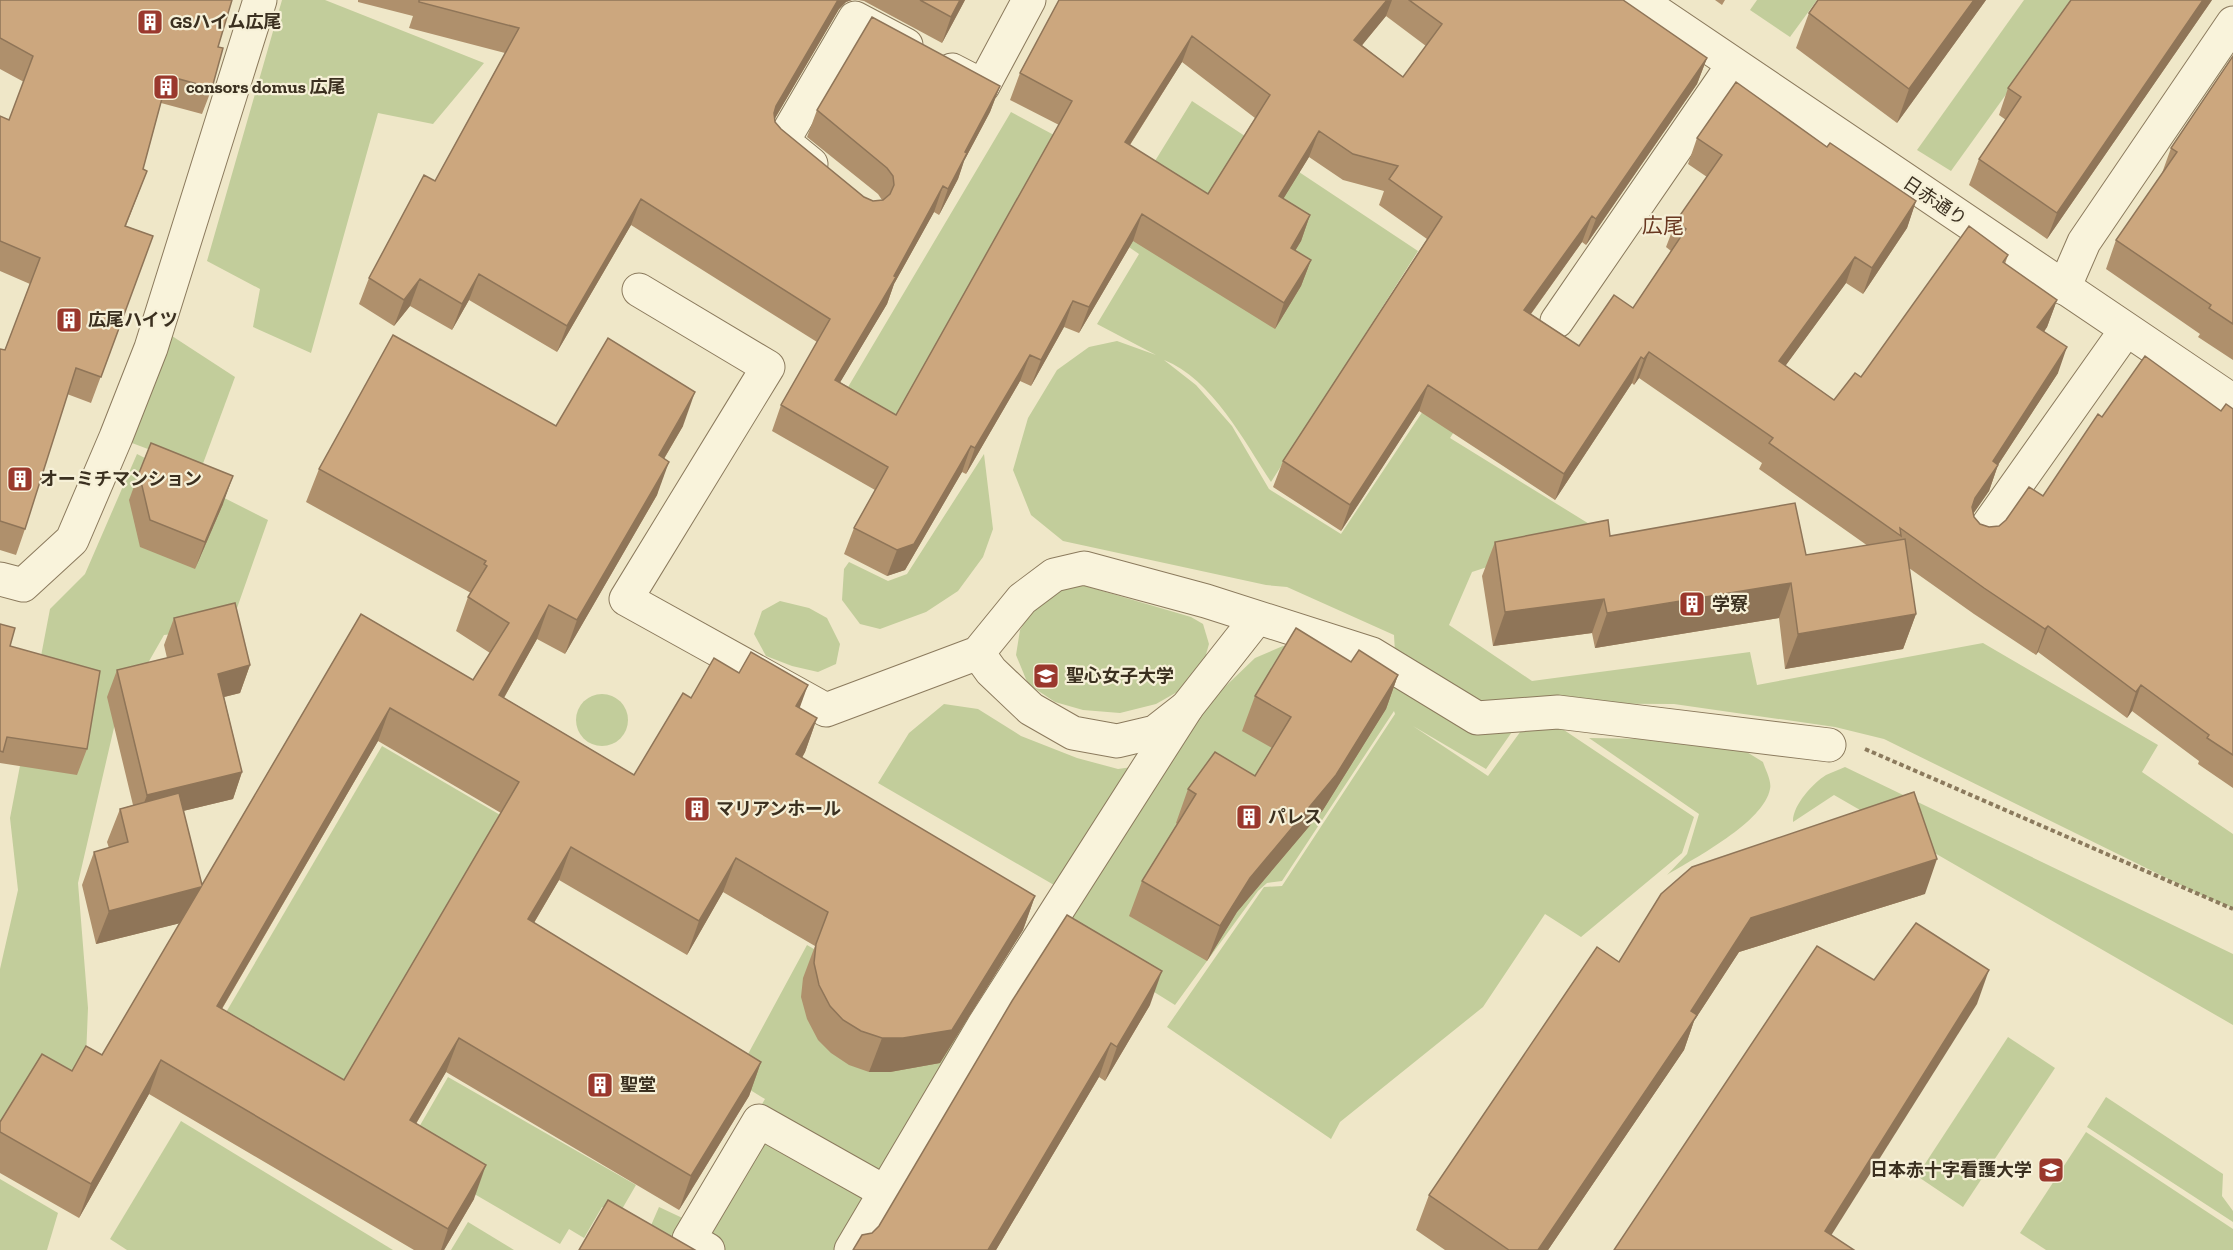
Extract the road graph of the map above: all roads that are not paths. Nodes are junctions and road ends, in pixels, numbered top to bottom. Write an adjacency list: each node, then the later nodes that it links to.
1 (260, 0): 13 (street)
2 (1029, 0): 6 (street)
3 (1639, 0): 5 (street, 日赤通り)
4 (2233, 23): 7 (street)
5 (1733, 65): 7 (street, 日赤通り); 9 (street)
6 (838, 186)
7 (2064, 288): 10 (street, 日赤通り)
8 (639, 290): 15 (street)
9 (1557, 321)
10 (2126, 330): 11 (street, 日赤通り); 12 (street)
11 (2233, 401)
12 (1981, 535)
13 (0, 579)
14 (1257, 618): 15 (street); 16 (street); 17 (street)
15 (978, 654): 16 (street)
16 (1187, 707): 18 (street)
17 (1842, 745)
18 (885, 1192): 19 (street); 20 (street)
19 (708, 1250)
20 (851, 1250)

